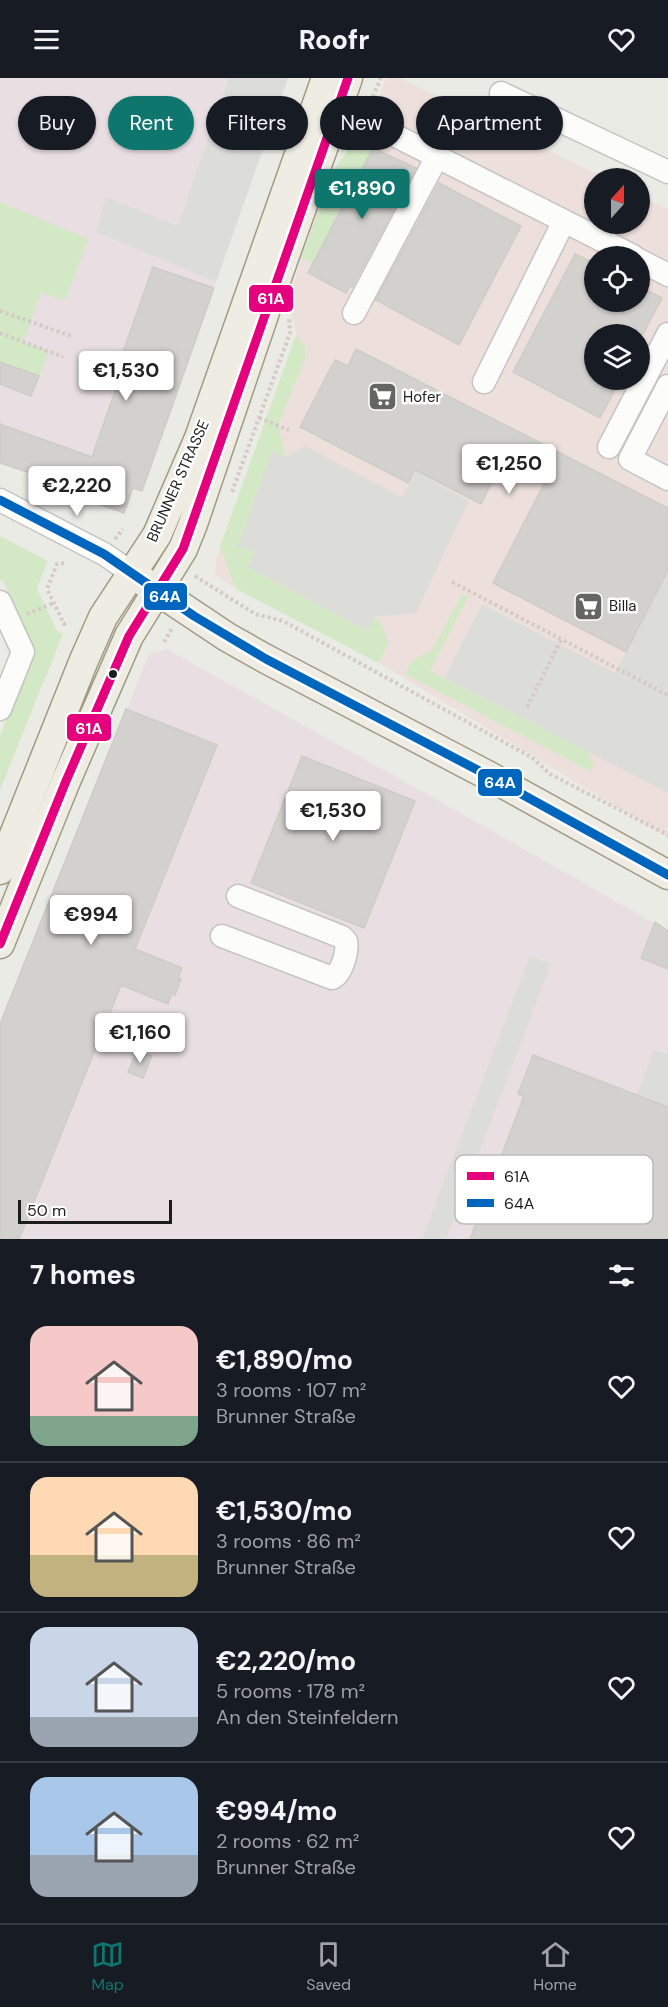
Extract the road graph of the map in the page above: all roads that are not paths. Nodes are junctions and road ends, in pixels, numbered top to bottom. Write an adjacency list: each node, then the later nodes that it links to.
1 (348, 78): 2 (main road, BRUNNER STRASSE)
2 (327, 93): 4 (street); 17 (main road, BRUNNER STRASSE); 18 (main road, BRUNNER STRASSE)
3 (501, 93): 5 (street)
4 (438, 156): 6 (street); 10 (street)
5 (668, 172)
6 (564, 221): 7 (street); 12 (street)
7 (613, 246)
8 (650, 266): 9 (street)
9 (668, 275)
10 (354, 313)
11 (668, 334): 14 (street)
12 (484, 382)
13 (668, 386): 15 (street)
14 (609, 447)
15 (668, 479)
16 (0, 500): 17 (street)
17 (132, 573): 18 (main road); 21 (main road, BRUNNER STRASSE)
18 (157, 591): 22 (main road); 24 (main road, BRUNNER STRASSE)
19 (0, 603): 20 (street)
20 (0, 709)
21 (0, 870)
22 (668, 874)
23 (238, 896): 25 (street)
24 (7, 909): 26 (main road, BRUNNER STRASSE)
25 (222, 936)
26 (0, 944)

